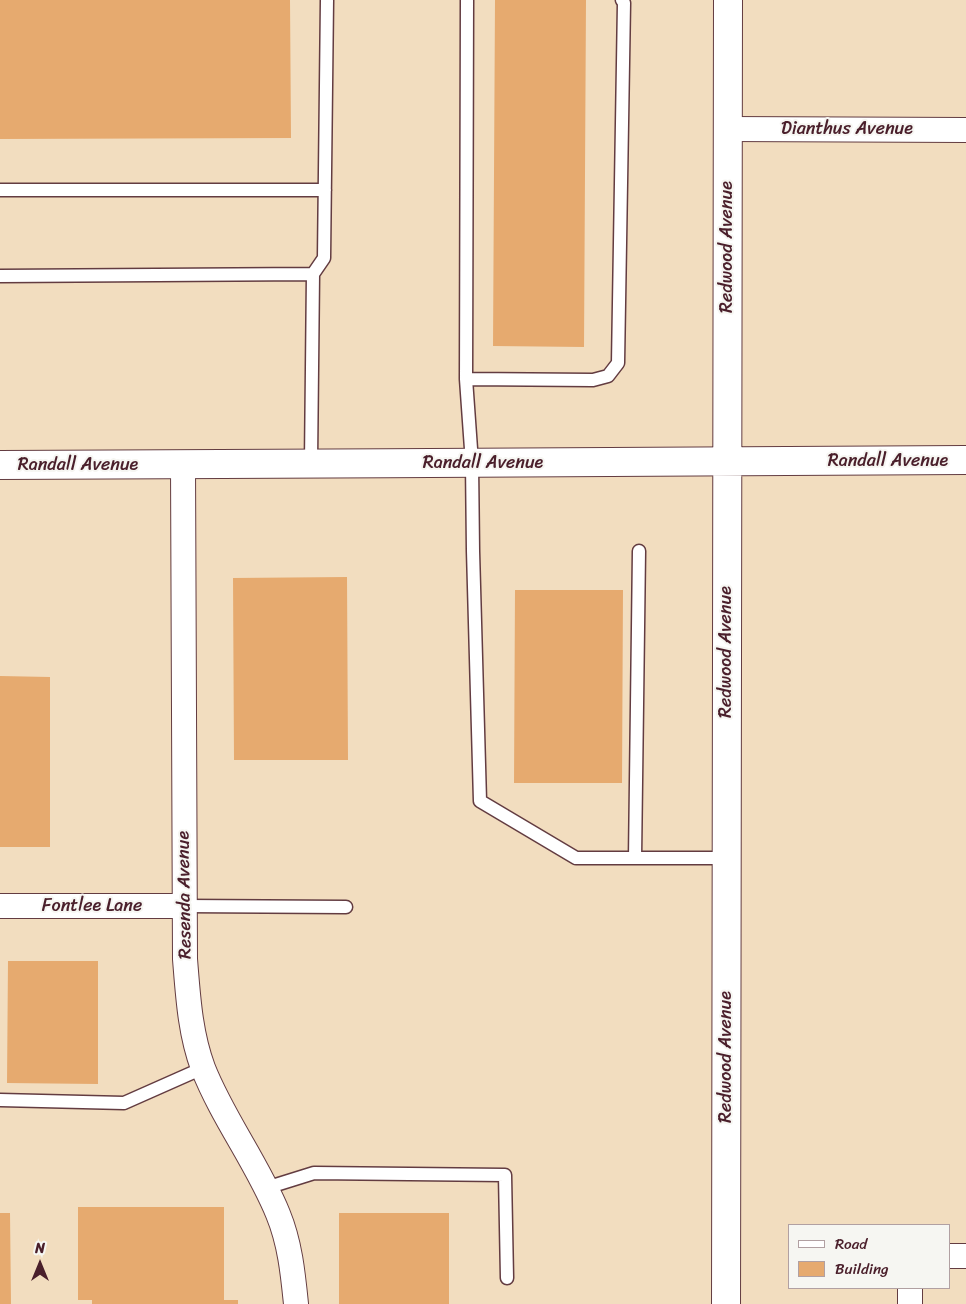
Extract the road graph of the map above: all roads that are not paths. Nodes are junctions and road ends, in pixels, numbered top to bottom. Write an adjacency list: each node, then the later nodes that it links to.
1 (327, 0): 8 (lane)
2 (467, 0): 11 (lane)
3 (622, 0): 11 (lane)
4 (728, 0): 5 (street, Redwood Avenue)
5 (727, 129): 6 (street, Dianthus Avenue); 14 (street, Redwood Avenue)
6 (966, 130)
7 (0, 190): 8 (lane)
8 (325, 190): 9 (lane)
9 (313, 274): 10 (lane); 13 (lane)
10 (0, 276)
11 (466, 379): 16 (lane)
12 (966, 460): 14 (street, Randall Avenue)
13 (311, 462): 15 (street, Randall Avenue); 16 (street, Randall Avenue)
14 (726, 462): 16 (street, Randall Avenue); 20 (street, Redwood Avenue)
15 (182, 464): 17 (street, Randall Avenue); 22 (street, Resenda Avenue)
16 (472, 464): 19 (lane)
17 (0, 465)
18 (639, 551): 19 (lane)
19 (635, 858): 20 (lane)
20 (726, 858): 32 (street, Redwood Avenue)
21 (0, 906): 22 (street, Fontlee Lane)
22 (184, 906): 23 (lane); 24 (street, Resenda Avenue)
23 (346, 907)
24 (203, 1068): 25 (lane); 26 (street, Resenda Avenue)
25 (0, 1100)
26 (266, 1188): 29 (lane); 31 (street, Resenda Avenue)
27 (951, 1256): 28 (street)
28 (966, 1256)
29 (507, 1278)
30 (910, 1289): 33 (street)
31 (296, 1304)
32 (726, 1304)
33 (910, 1304)

